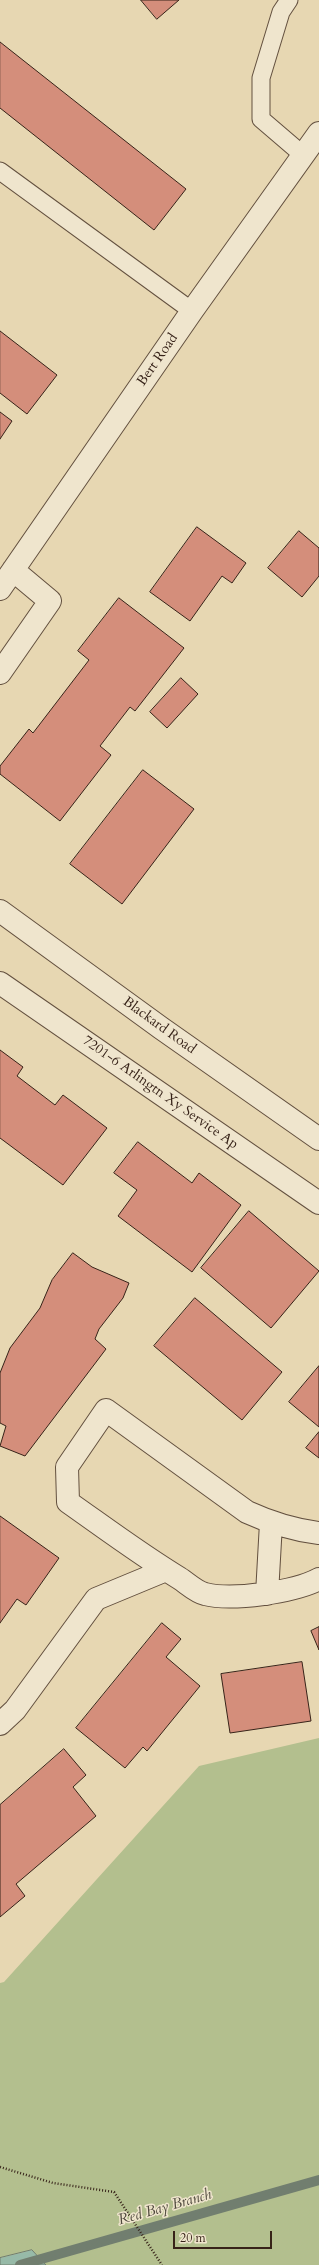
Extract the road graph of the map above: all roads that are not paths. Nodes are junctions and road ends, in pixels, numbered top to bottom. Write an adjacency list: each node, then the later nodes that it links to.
1 (289, 0): 3 (lane)
2 (319, 133): 3 (street, Bert Road)
3 (303, 155): 5 (street, Bert Road)
4 (0, 171): 5 (lane)
5 (192, 312): 6 (street, Bert Road)
6 (13, 570): 7 (street, Bert Road); 8 (street)
7 (0, 589)
8 (0, 673)
9 (0, 911): 11 (street, Blackard Road)
10 (0, 983): 12 (street, 7201-6 Arlingtn Xy Service Ap)
11 (319, 1139)
12 (319, 1203)
13 (271, 1523): 14 (street); 15 (street); 17 (street)
14 (319, 1533)
15 (166, 1570): 17 (street); 18 (street)
16 (319, 1579): 17 (street)
17 (267, 1594)
18 (0, 1724)

